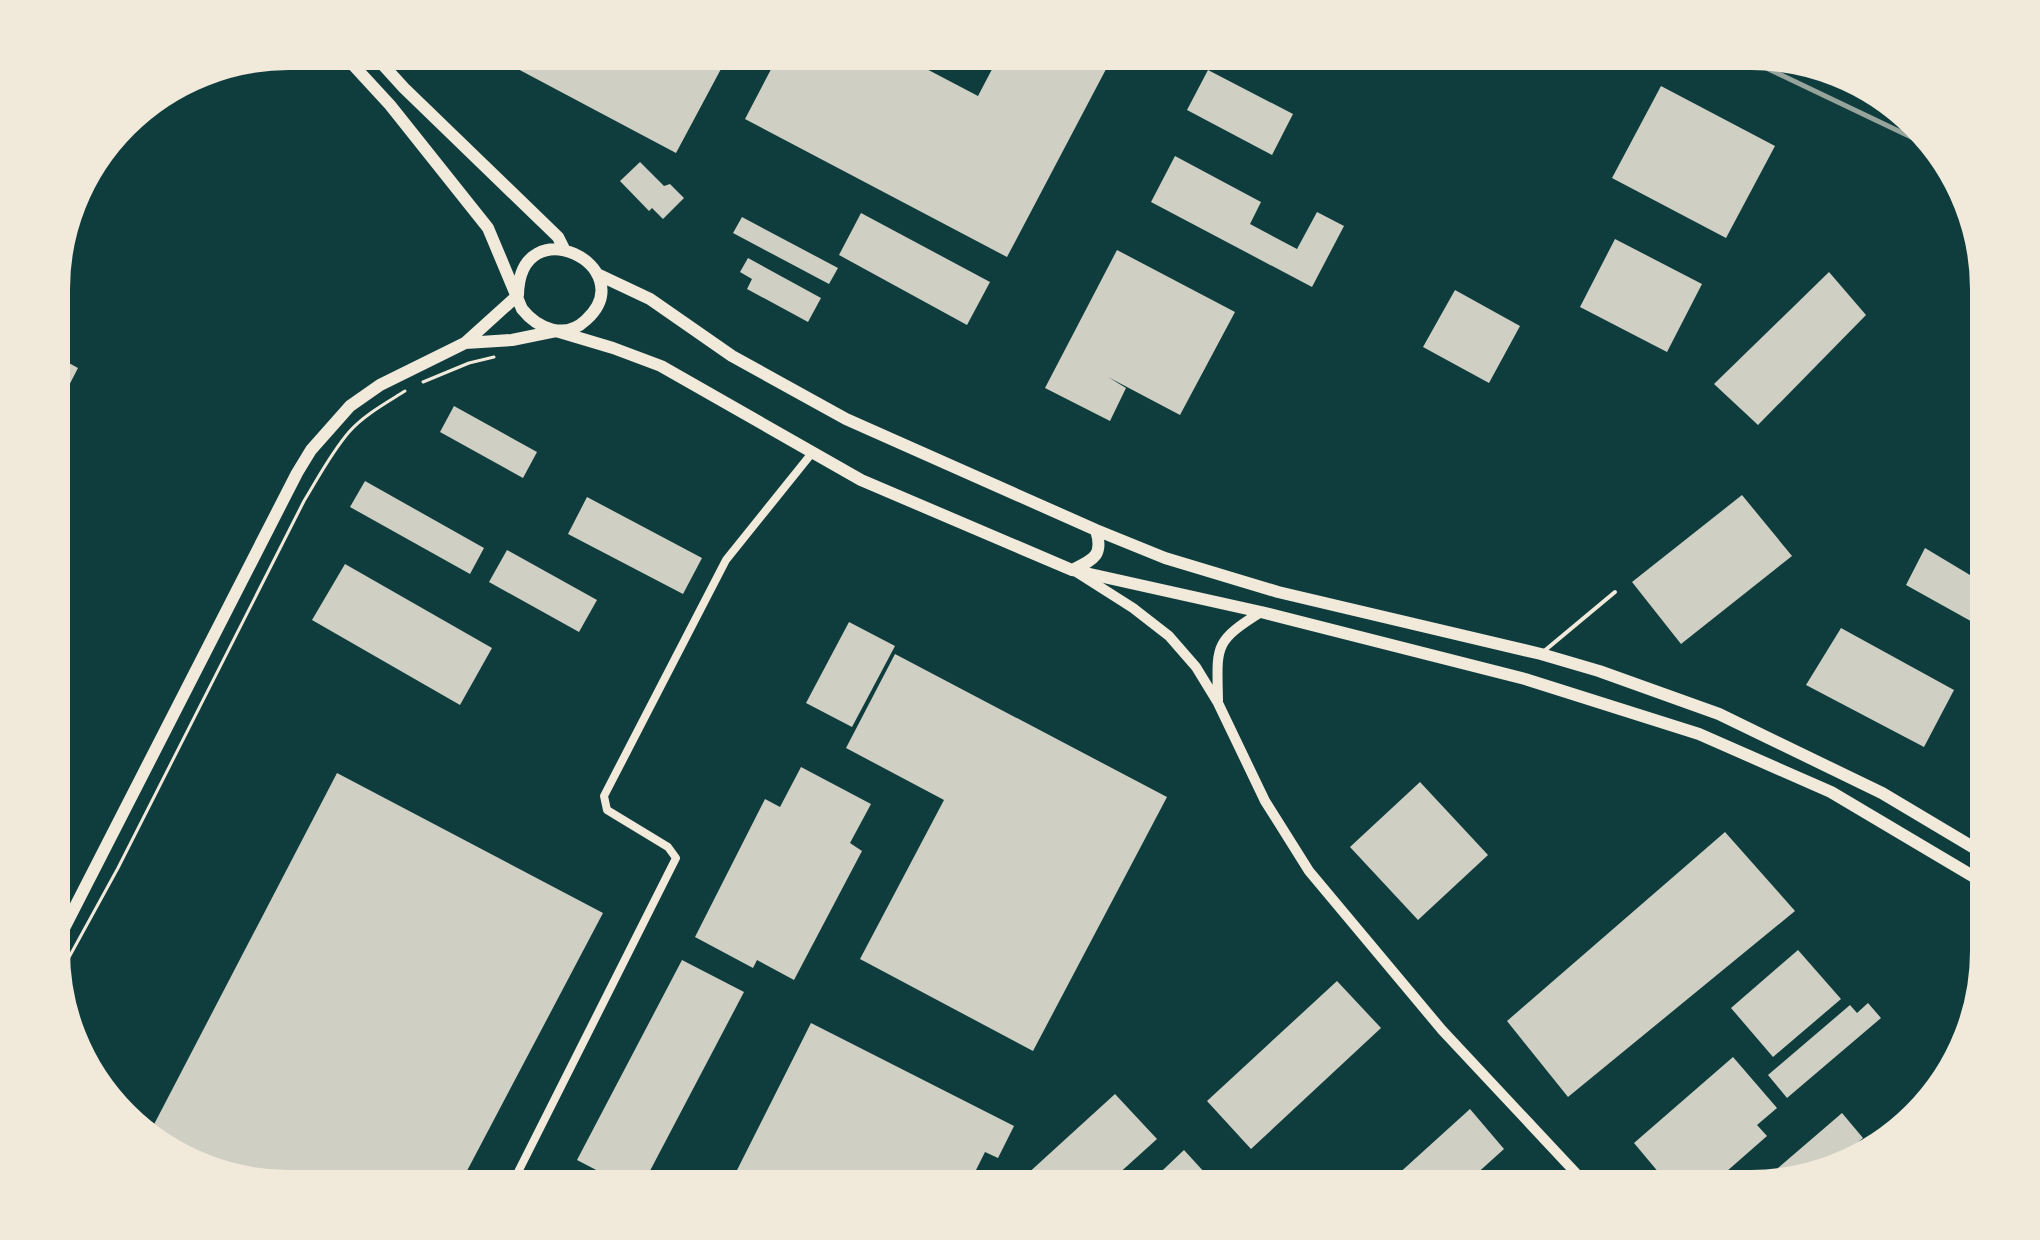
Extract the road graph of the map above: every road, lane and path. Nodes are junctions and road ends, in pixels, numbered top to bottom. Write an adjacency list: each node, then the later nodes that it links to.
1 (356, 68): 5 (main road)
2 (386, 68): 3 (main road)
3 (564, 249): 4 (main road); 5 (main road)
4 (597, 274): 6 (main road); 10 (main road)
5 (518, 295): 6 (main road); 7 (main road)
6 (556, 331): 7 (main road); 9 (main road)
7 (465, 343): 18 (main road)
8 (506, 355): 19 (path)
9 (812, 453): 11 (main road); 20 (street)
10 (1096, 530): 11 (main road); 14 (main road)
11 (1072, 570): 13 (main road); 15 (street)
12 (1615, 592): 14 (lane)
13 (1261, 612): 15 (street); 17 (main road)
14 (1541, 654): 16 (main road)
15 (1218, 703): 21 (street)
16 (1972, 847)
17 (1972, 876)
18 (68, 921)
19 (68, 958)
20 (518, 1172)
21 (1575, 1172)

